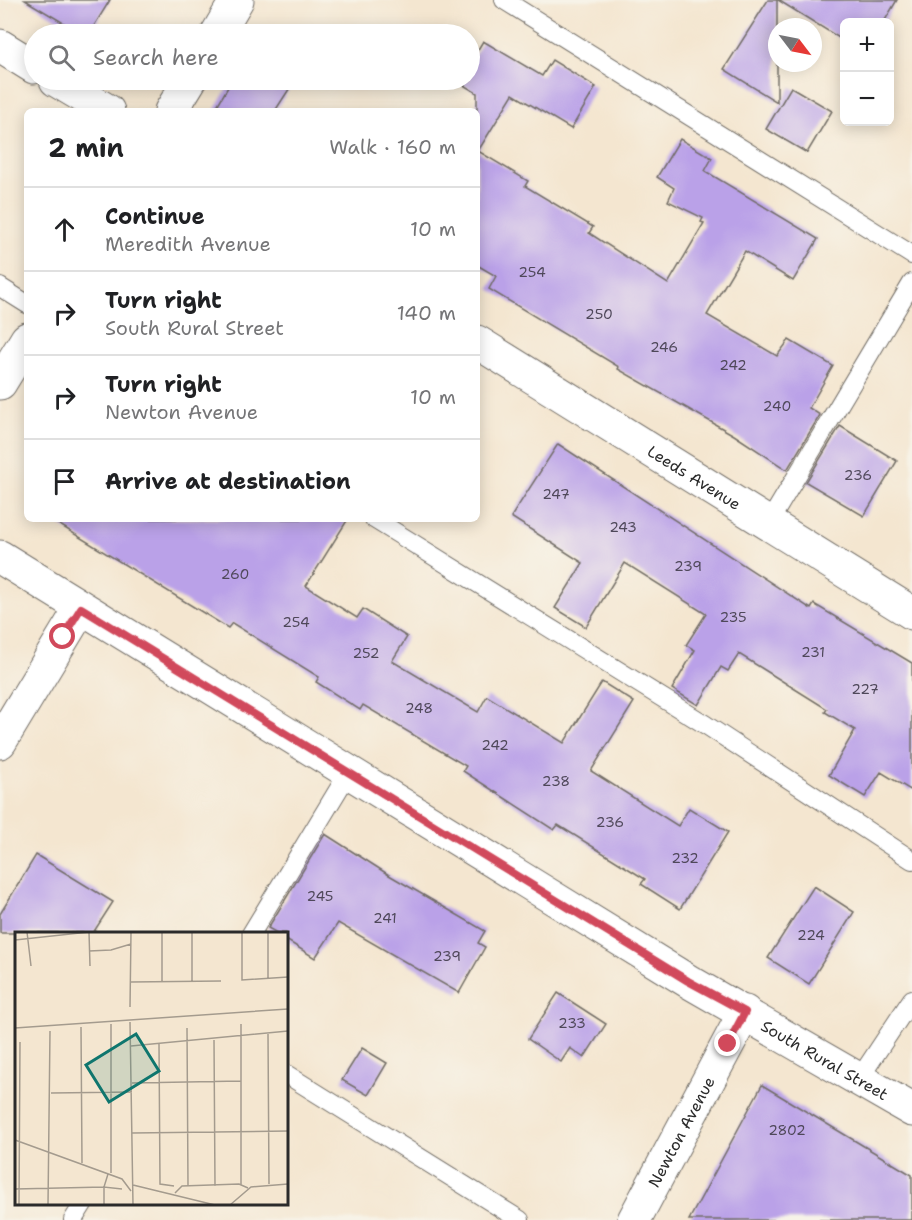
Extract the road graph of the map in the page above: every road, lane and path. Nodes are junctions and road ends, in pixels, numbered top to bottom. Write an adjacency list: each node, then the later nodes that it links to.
1 (237, 0): 3 (street)
2 (504, 0): 10 (lane)
3 (223, 24)
4 (0, 46): 5 (street)
5 (24, 61)
6 (73, 90): 8 (street)
7 (184, 90): 9 (street)
8 (103, 108)
9 (173, 108)
10 (912, 255)
11 (912, 283): 18 (lane)
12 (0, 287): 13 (lane)
13 (24, 302)
14 (24, 344): 16 (street)
15 (480, 344): 18 (street, Leeds Avenue)
16 (0, 383)
17 (379, 522): 24 (lane)
18 (768, 524): 21 (street, Leeds Avenue)
19 (0, 557): 20 (street, South Rural Street)
20 (81, 608): 22 (street); 23 (street, South Rural Street)
21 (912, 613)
22 (0, 742)
23 (349, 772): 25 (lane); 27 (street, South Rural Street)
24 (912, 860)
25 (252, 932)
26 (912, 999): 29 (lane)
27 (745, 1012): 29 (street, South Rural Street); 34 (street, Newton Avenue)
28 (288, 1075): 33 (lane)
29 (859, 1079): 30 (street, South Rural Street)
30 (912, 1110)
31 (82, 1205): 32 (lane)
32 (73, 1220)
33 (520, 1220)
34 (634, 1220)

